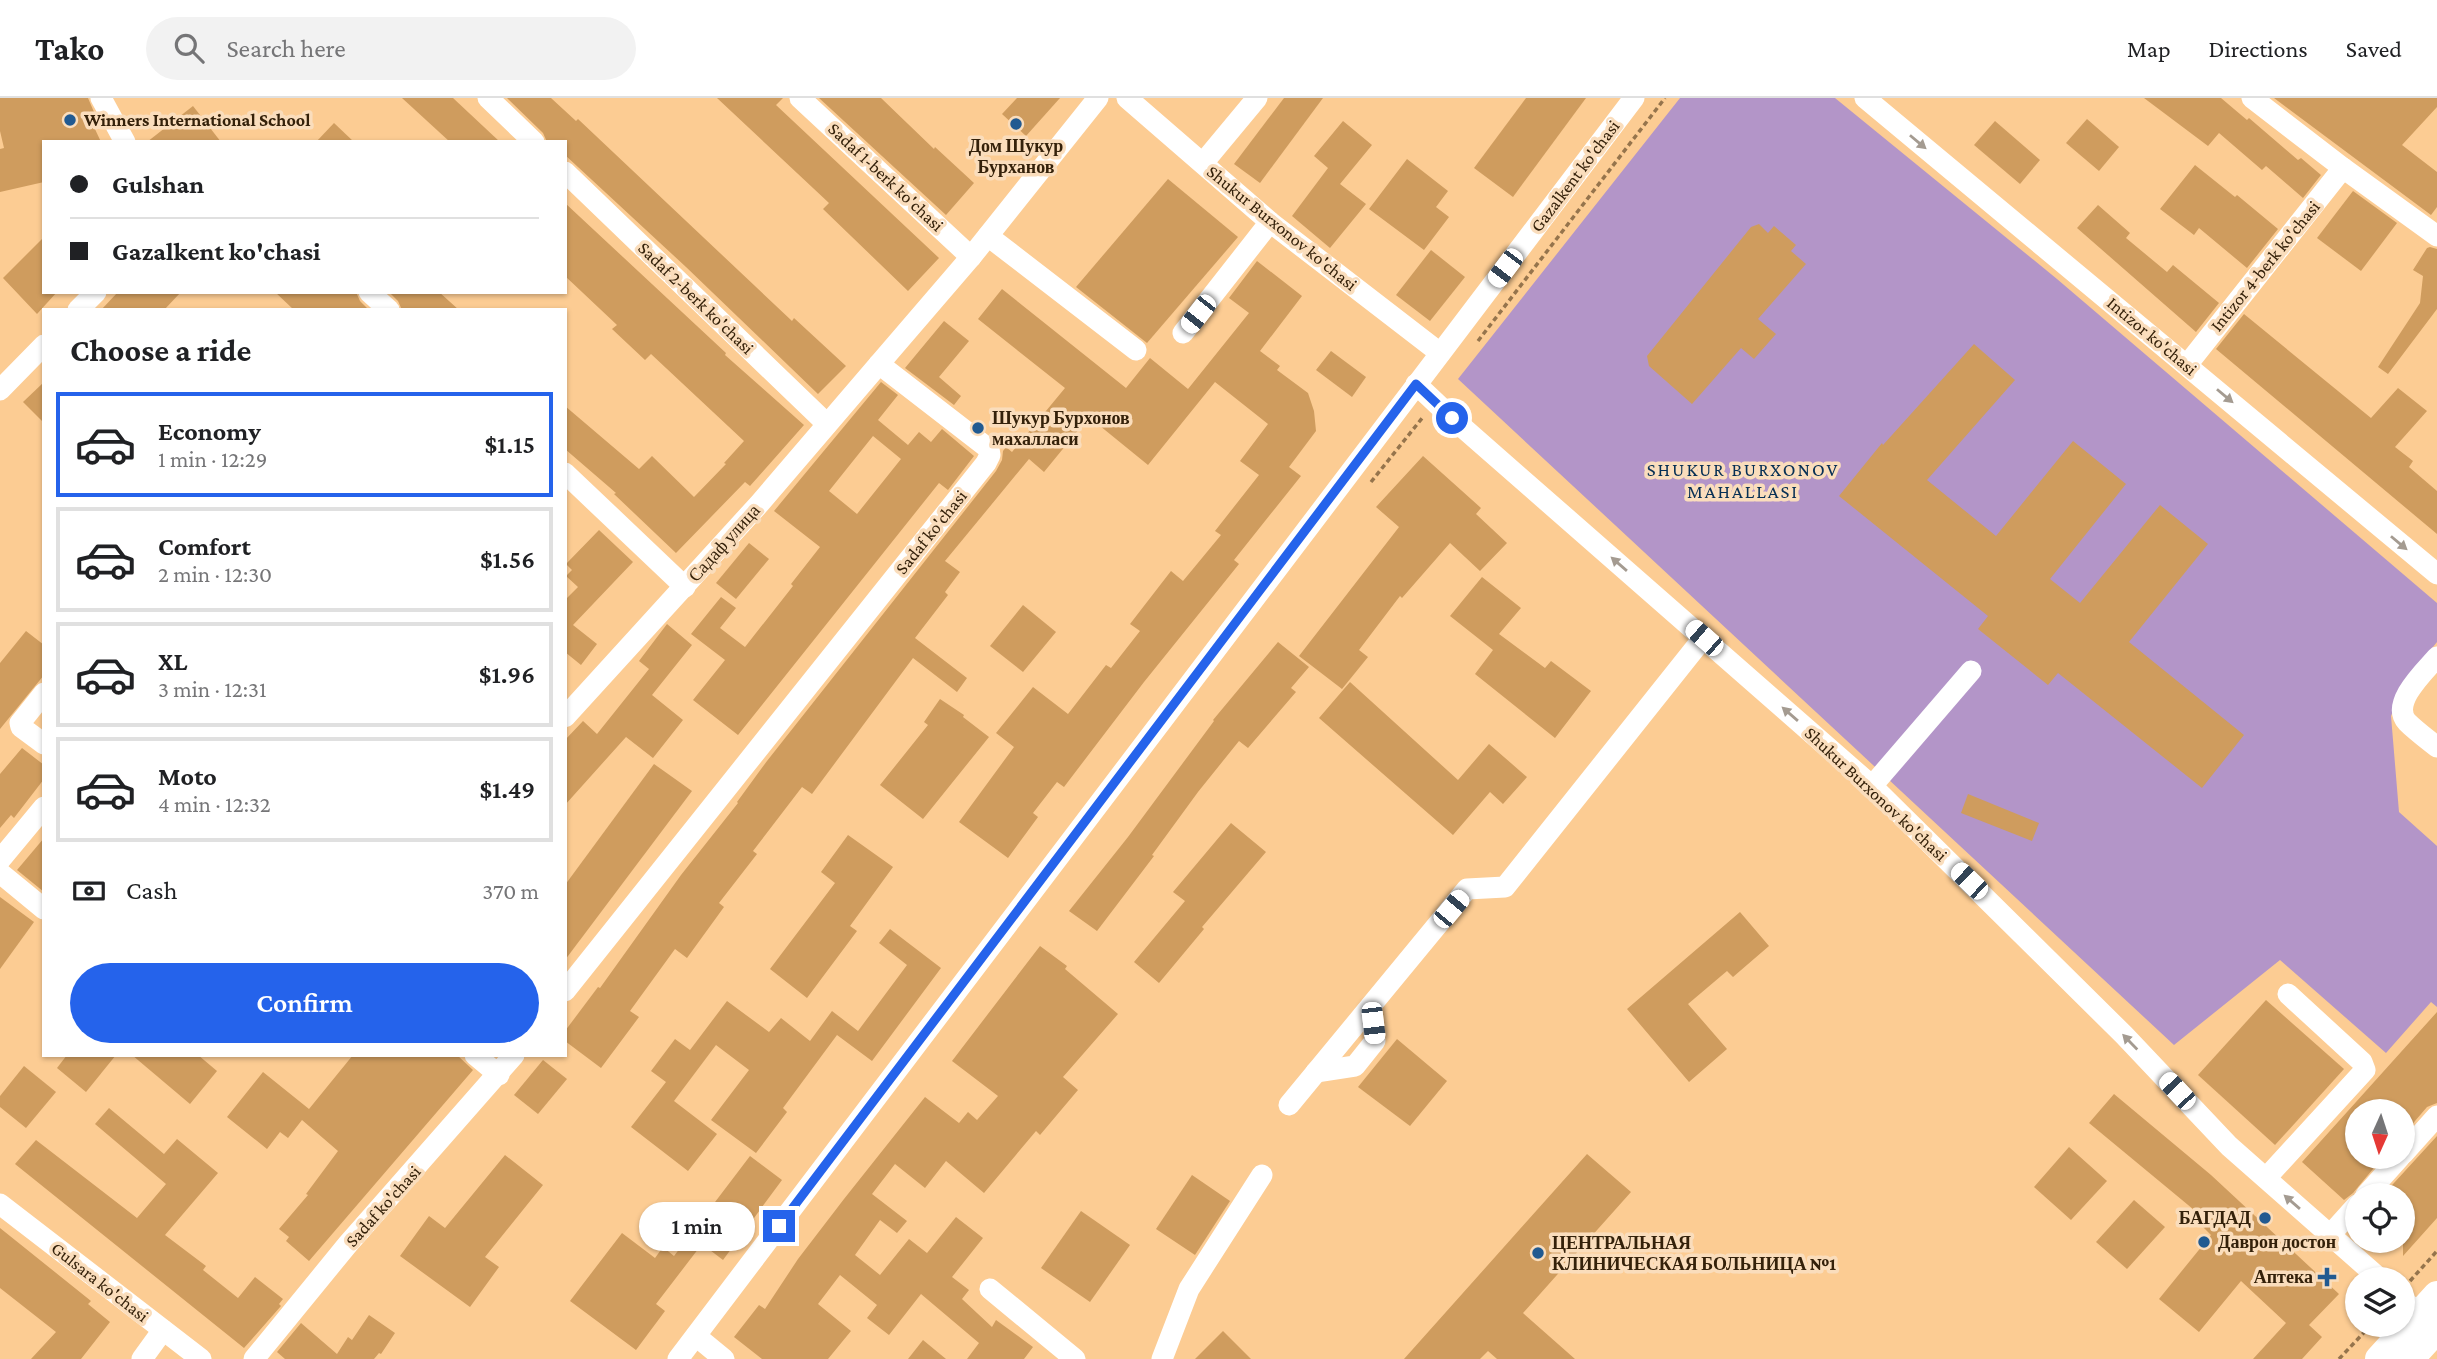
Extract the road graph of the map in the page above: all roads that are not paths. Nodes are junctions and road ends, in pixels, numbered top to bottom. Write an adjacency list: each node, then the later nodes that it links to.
1 (101, 98): 10 (street)
2 (488, 98): 11 (street)
3 (800, 98): 18 (street, Sadaf 1-berk ko'chasi)
4 (1098, 98): 16 (street)
5 (1127, 98): 12 (street, Shukur Burxonov ko'chasi)
6 (1257, 98): 12 (street)
7 (1634, 98): 26 (street, Gazalkent ko'chasi)
8 (1865, 98): 28 (street, Intizor ko'chasi, one-way to 28)
9 (2252, 98): 13 (street)
10 (124, 140)
11 (532, 140)
12 (1203, 163): 15 (street, Shukur Burxonov ko'chasi)
13 (2343, 168): 17 (street); 28 (street, Intizor 4-berk ko'chasi)
14 (567, 174): 31 (street, Sadaf 2-berk ko'chasi)
15 (1270, 222): 23 (street); 26 (street, Shukur Burxonov ko'chasi)
16 (988, 236): 18 (street); 25 (street)
17 (2437, 236)
18 (971, 257): 27 (street)
19 (94, 294): 21 (street)
20 (371, 294): 22 (street)
21 (81, 308)
22 (387, 308)
23 (1183, 333)
24 (42, 347): 30 (street)
25 (1136, 350)
26 (1440, 353): 29 (street, Gazalkent ko'chasi)
27 (879, 364): 31 (street, Садаф улица); 47 (street, Sadaf ko'chasi)
28 (2187, 365): 33 (street, Intizor ko'chasi, one-way to 33)
29 (1416, 384): 35 (street, Shukur Burxonov ko'chasi, one-way to 29); 66 (street, Gazalkent ko'chasi)
30 (0, 390)
31 (827, 424): 34 (street, Садаф улица)
32 (567, 475): 34 (street)
33 (2437, 574)
34 (685, 587): 39 (street, Садаф улица)
35 (1704, 638): 42 (street, Shukur Burxonov ko'chasi, one-way to 35); 52 (street)
36 (2437, 657): 41 (street)
37 (1971, 671): 42 (street)
38 (42, 696): 40 (street)
39 (567, 716)
40 (42, 743)
41 (2437, 747)
42 (1872, 786): 57 (street, Shukur Burxonov ko'chasi, one-way to 42)
43 (42, 809): 44 (street)
44 (0, 860)
45 (0, 873): 46 (street)
46 (42, 907)
47 (567, 987)
48 (2288, 995): 57 (street)
49 (477, 1057): 51 (street)
50 (512, 1057): 51 (street, Sadaf ko'chasi)
51 (499, 1075): 69 (street, Sadaf ko'chasi)
52 (1289, 1105)
53 (2437, 1116): 54 (street)
54 (2415, 1141)
55 (2389, 1169): 58 (street)
56 (1262, 1175): 73 (street)
57 (2266, 1178): 61 (street, Shukur Burxonov ko'chasi, one-way to 57)
58 (2377, 1183)
59 (3, 1213): 65 (street, Gulsara ko'chasi)
60 (2345, 1218): 61 (street)
61 (2330, 1235): 62 (street, Shukur Burxonov ko'chasi)
62 (2366, 1267)
63 (990, 1289): 72 (street)
64 (2428, 1316): 74 (main road); 75 (main road)
65 (163, 1330): 67 (street); 68 (street, Gulsara ko'chasi)
66 (696, 1336): 70 (street, Gazalkent ko'chasi); 71 (street)
67 (142, 1359)
68 (201, 1359)
69 (254, 1359)
70 (678, 1359)
71 (724, 1359)
72 (1075, 1359)
73 (1162, 1359)
74 (2379, 1359)
75 (2410, 1359)

